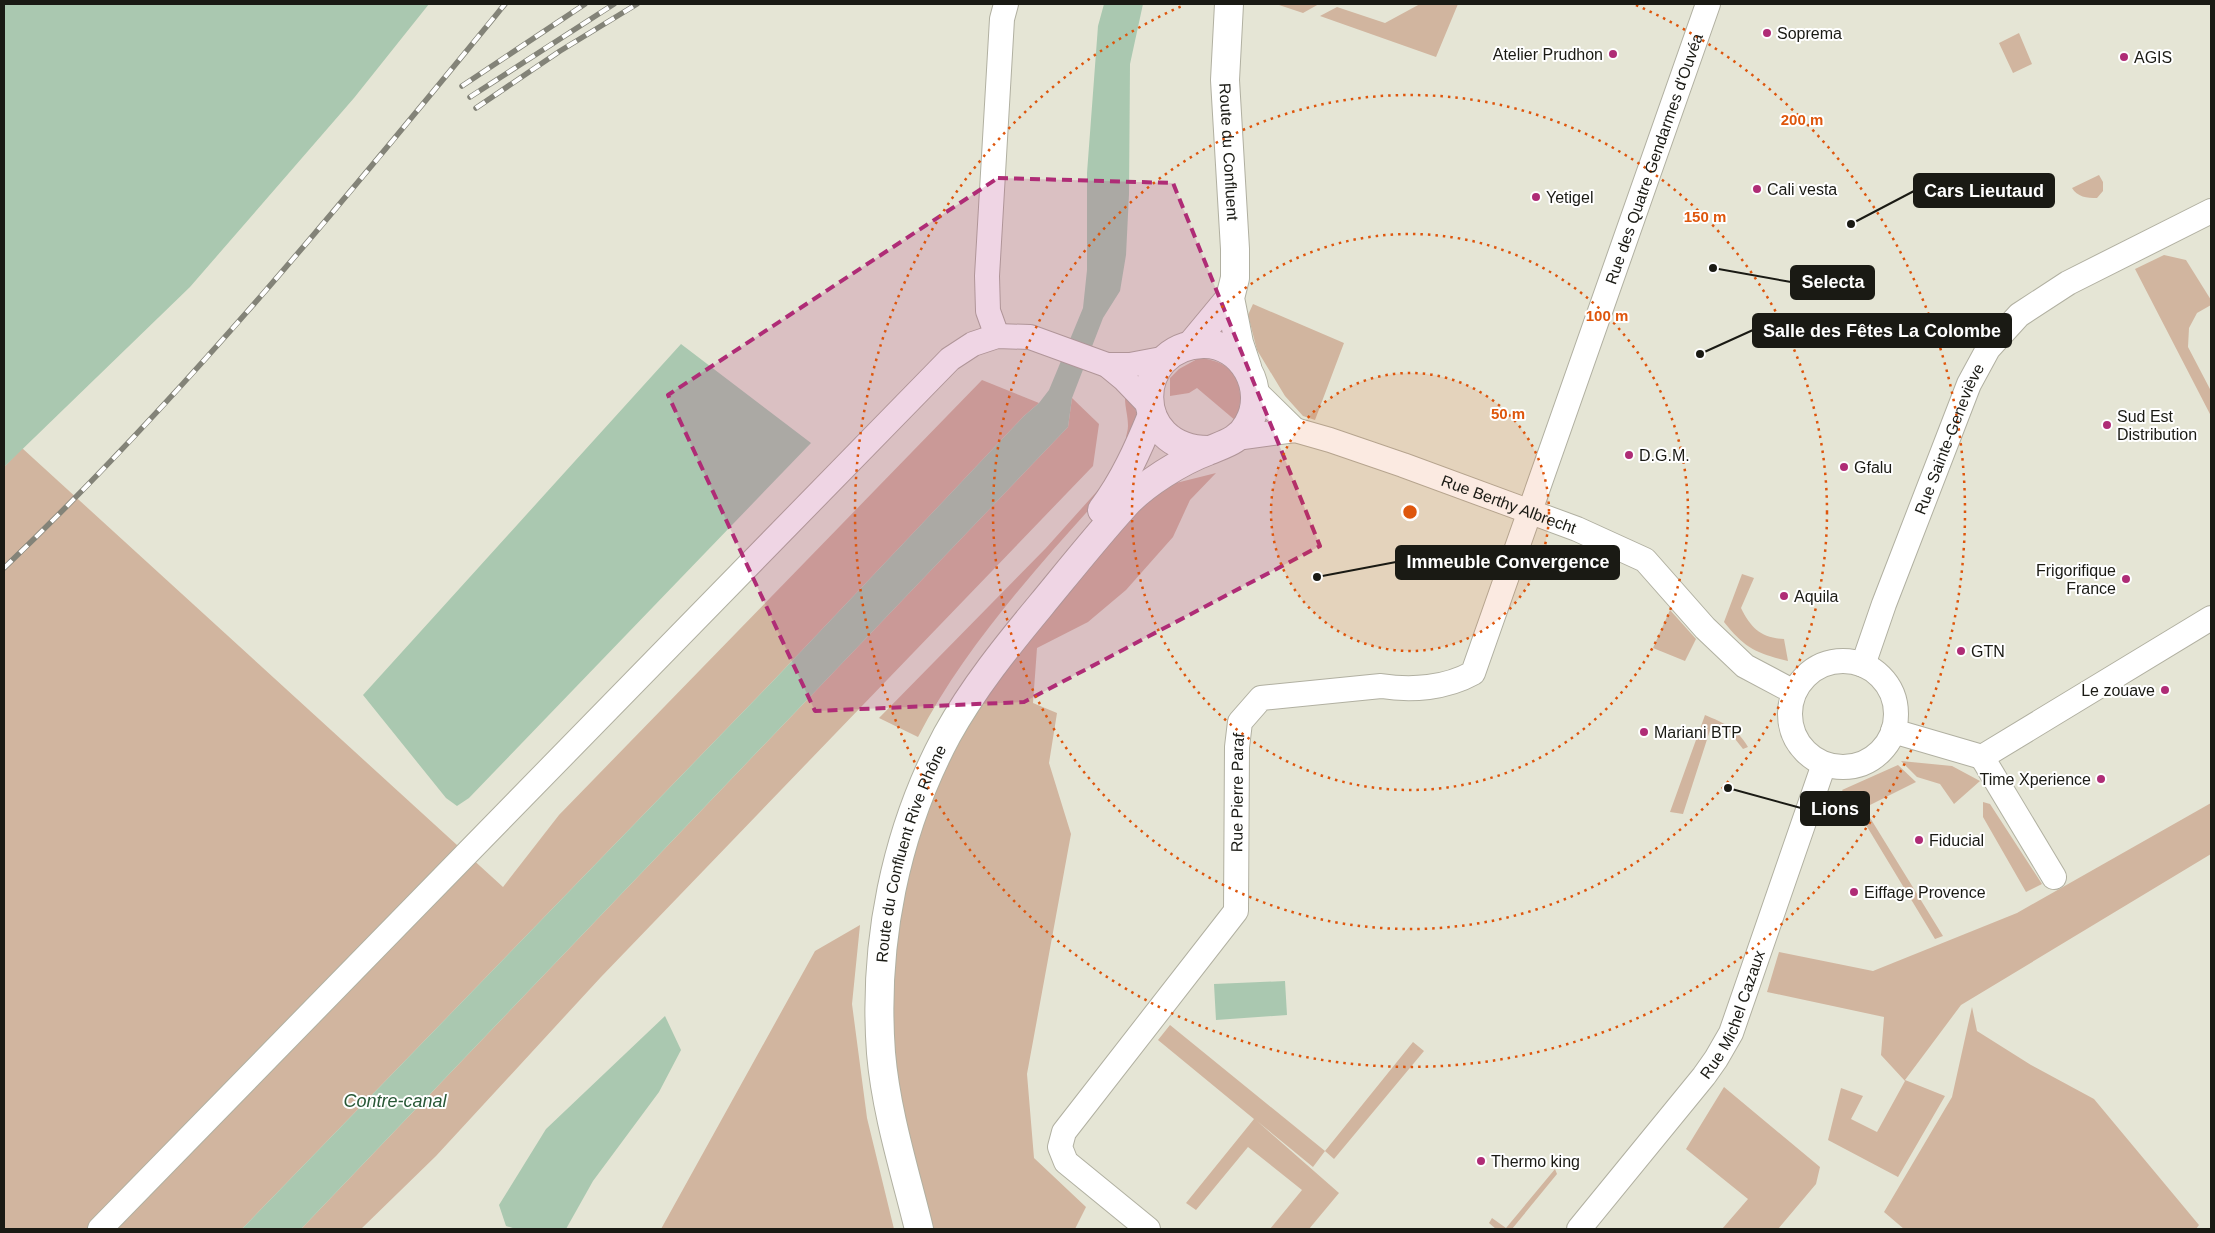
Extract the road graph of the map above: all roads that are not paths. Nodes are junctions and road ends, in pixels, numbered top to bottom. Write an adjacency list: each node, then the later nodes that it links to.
1 (1006, 4): 6 (street)
2 (1229, 4): 5 (main road, Route du Confluent)
3 (1708, 4): 15 (street, Rue des Quatre Gendarmes d'Ouvéa)
4 (2211, 212): 17 (street, Rue Sainte-Geneviève)
5 (1230, 298): 7 (main road, Route du Confluent); 10 (main road, Route du Confluent)
6 (997, 336): 9 (street); 23 (street)
7 (1191, 345): 8 (main road); 10 (main road)
8 (1167, 358): 9 (street); 11 (main road)
9 (1101, 363): 11 (street)
10 (1251, 379): 12 (street, Rue Berthy Albrecht); 13 (main road)
11 (1151, 410): 14 (main road); 24 (main road, Route du Confluent Rive Rhône)
12 (1295, 430): 13 (street, Rue Berthy Albrecht); 15 (street, Rue Berthy Albrecht)
13 (1236, 438): 14 (main road)
14 (1208, 450): 25 (main road, Route du Confluent Rive Rhône)
15 (1530, 512): 18 (street, Rue Berthy Albrecht); 26 (street, Rue Pierre Paraf)
16 (2211, 618): 20 (street)
17 (1863, 665): 18 (street); 19 (street)
18 (1794, 692): 21 (street)
19 (1893, 731): 20 (street); 21 (street)
20 (1982, 757): 22 (street)
21 (1824, 764): 27 (street, Rue Michel Cazaux)
22 (2054, 877)
23 (100, 1229)
24 (904, 1229)
25 (919, 1229)
26 (1148, 1229)
27 (1579, 1229)

